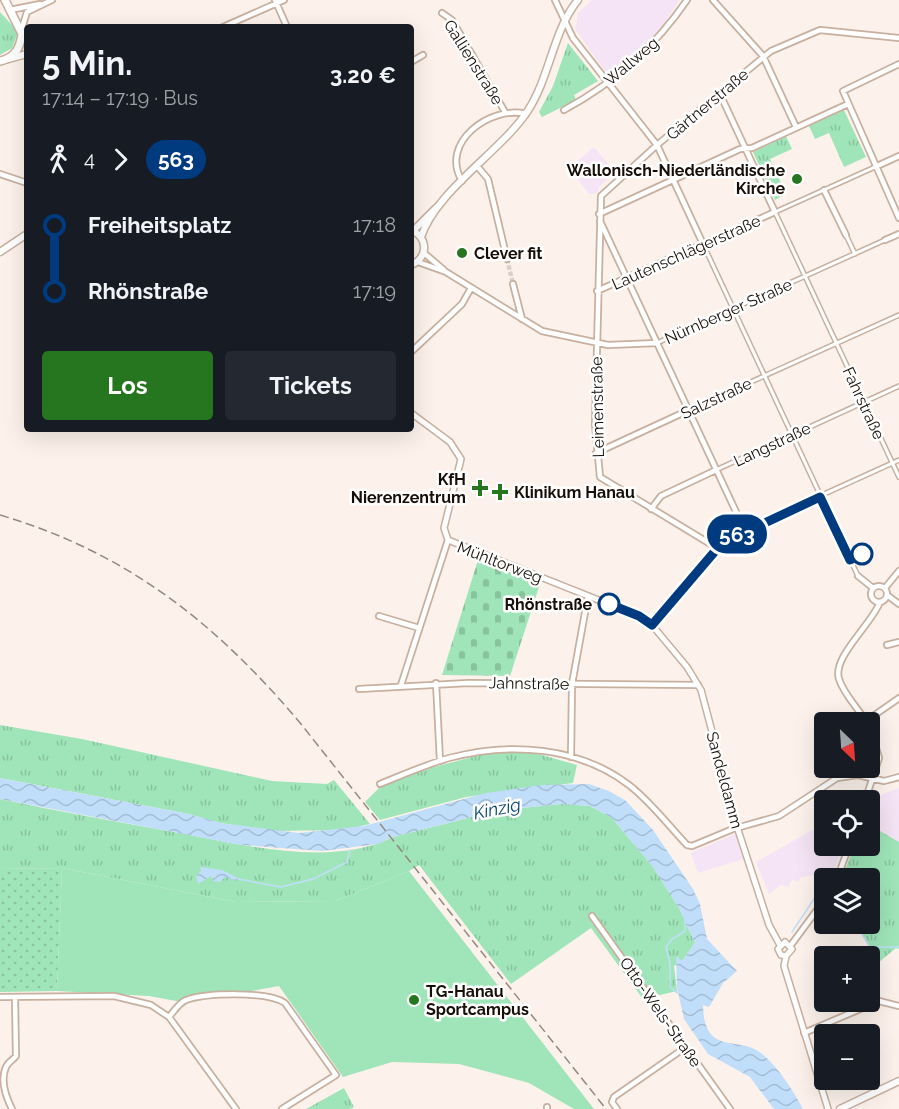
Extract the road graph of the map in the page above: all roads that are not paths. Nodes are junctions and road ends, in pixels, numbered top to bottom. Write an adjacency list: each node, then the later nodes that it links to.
1 (52, 0): 8 (street)
2 (284, 0): 7 (street)
3 (555, 0): 11 (street)
4 (578, 0): 11 (main road)
5 (687, 0): 23 (street, Wallweg)
6 (713, 0): 19 (street)
7 (276, 2): 12 (street); 13 (street)
8 (45, 3): 9 (street); 14 (street)
9 (5, 5): 14 (main road)
10 (442, 13): 27 (street, Gallienstraße)
11 (565, 22): 23 (street); 28 (main road)
12 (229, 24)
13 (286, 24)
14 (22, 29): 15 (main road); 20 (main road)
15 (24, 33)
16 (899, 38): 19 (street, Gärtnerstraße)
17 (24, 55): 20 (main road)
18 (423, 55): 21 (street)
19 (763, 56): 24 (street, Gärtnerstraße); 29 (street)
20 (4, 60)
21 (414, 60)
22 (899, 64): 25 (street)
23 (606, 81): 26 (street, Wallweg); 30 (street)
24 (720, 94): 30 (street, Gärtnerstraße); 31 (street)
25 (848, 104): 29 (street); 34 (street)
26 (564, 110)
27 (505, 112): 28 (street); 37 (street)
28 (526, 114): 33 (main road)
29 (796, 128): 31 (street)
30 (657, 145): 36 (street); 42 (street, Gärtnerstraße)
31 (746, 148): 36 (street); 41 (street)
32 (899, 156): 34 (street)
33 (477, 166): 37 (main road); 55 (street)
34 (875, 167): 39 (street); 43 (street)
35 (0, 174): 38 (street)
36 (673, 180): 42 (street); 51 (street)
37 (462, 181): 40 (main road)
38 (24, 182)
39 (824, 190): 41 (street); 46 (street)
40 (439, 206): 44 (main road); 49 (main road)
41 (775, 212): 51 (street, Lautenschlägerstraße); 59 (street, Fahrstraße)
42 (599, 216): 60 (street); 63 (street, Gärtnerstraße)
43 (899, 218)
44 (414, 229)
45 (414, 232): 49 (main road)
46 (846, 234): 54 (street)
47 (899, 234): 50 (street)
48 (24, 236): 52 (main road)
49 (421, 237): 53 (main road)
50 (885, 240): 54 (street, Nürnberger Straße)
51 (703, 244): 60 (street, Lautenschlägerstraße); 64 (street)
52 (0, 252)
53 (424, 253): 56 (main road); 58 (street)
54 (855, 254): 59 (street, Nürnberger Straße)
55 (507, 259)
56 (418, 262): 57 (main road); 58 (street, Nürnberger Straße)
57 (414, 264)
58 (446, 272): 62 (street, Nürnberger Straße)
59 (806, 276): 64 (street, Nürnberger Straße); 69 (street, Fahrstraße)
60 (626, 278): 63 (street, Lautenschlägerstraße); 68 (street)
61 (513, 284): 66 (street)
62 (471, 288): 66 (street, Nürnberger Straße); 70 (street)
63 (597, 291): 67 (street, Gärtnerstraße)
64 (733, 309): 68 (street, Nürnberger Straße); 71 (street)
65 (899, 315): 69 (street, Salzstraße)
66 (522, 320): 67 (street, Nürnberger Straße)
67 (596, 343): 68 (street, Nürnberger Straße); 77 (street, Leimenstraße)
68 (657, 343): 74 (street)
69 (836, 344): 71 (street, Salzstraße); 73 (street, Fahrstraße)
70 (414, 349)
71 (764, 376): 74 (street, Salzstraße); 76 (street)
72 (899, 386): 73 (street, Langstraße)
73 (863, 402): 76 (street, Langstraße); 79 (street, Fahrstraße)
74 (689, 410): 77 (street, Salzstraße); 80 (street)
75 (414, 415): 85 (street)
76 (791, 435): 80 (street, Langstraße); 82 (street)
77 (596, 453): 83 (street, Leimenstraße)
78 (899, 462): 79 (street)
79 (892, 463): 81 (street, Fahrstraße); 82 (street)
80 (716, 470): 83 (street, Langstraße); 84 (street)
81 (899, 477)
82 (820, 497): 84 (street); 88 (street)
83 (651, 509): 86 (street, Leimenstraße)
84 (745, 531): 86 (street)
85 (448, 540): 92 (street, Mühltorweg); 97 (street)
86 (717, 548): 96 (street)
87 (899, 571): 90 (street)
88 (858, 576): 89 (street)
89 (873, 588): 90 (street); 93 (street)
90 (885, 588): 91 (street)
91 (887, 595): 93 (street); 94 (street)
92 (588, 596): 96 (street, Mühltorweg); 101 (street)
93 (880, 602): 106 (street)
94 (899, 604)
95 (379, 616): 97 (street)
96 (652, 625): 102 (street, Sandeldamm)
97 (419, 628): 103 (street)
98 (899, 642): 99 (street)
99 (887, 645)
100 (436, 683): 101 (street, Jahnstraße); 103 (street, Jahnstraße); 109 (street)
101 (572, 684): 102 (street, Jahnstraße); 108 (street)
102 (699, 685): 115 (street, Sandeldamm)
103 (401, 686): 104 (street, Jahnstraße)
104 (359, 689)
105 (899, 698): 107 (street)
106 (860, 712)
107 (880, 712)
108 (572, 757): 109 (street); 115 (street)
109 (440, 761): 113 (street)
110 (899, 777): 112 (street)
111 (837, 778): 115 (street)
112 (873, 778): 114 (street)
113 (380, 784)
114 (869, 790)
115 (738, 827): 118 (street, Sandeldamm)
116 (814, 914): 119 (street)
117 (592, 916): 126 (street, Otto-Wels-Straße)
118 (780, 945): 119 (street); 120 (street)
119 (791, 945): 120 (street)
120 (786, 956): 125 (street)
121 (0, 997): 122 (street)
122 (15, 997): 124 (street); 129 (street)
123 (899, 1006): 125 (street)
124 (169, 1017): 130 (street); 131 (street)
125 (804, 1033): 134 (street)
126 (686, 1047): 132 (street); 133 (street, Otto-Wels-Straße)
127 (899, 1081): 128 (main road)
128 (842, 1108)
129 (12, 1109)
130 (236, 1109)
131 (282, 1109)
132 (617, 1109)
133 (730, 1109)
134 (828, 1109)

